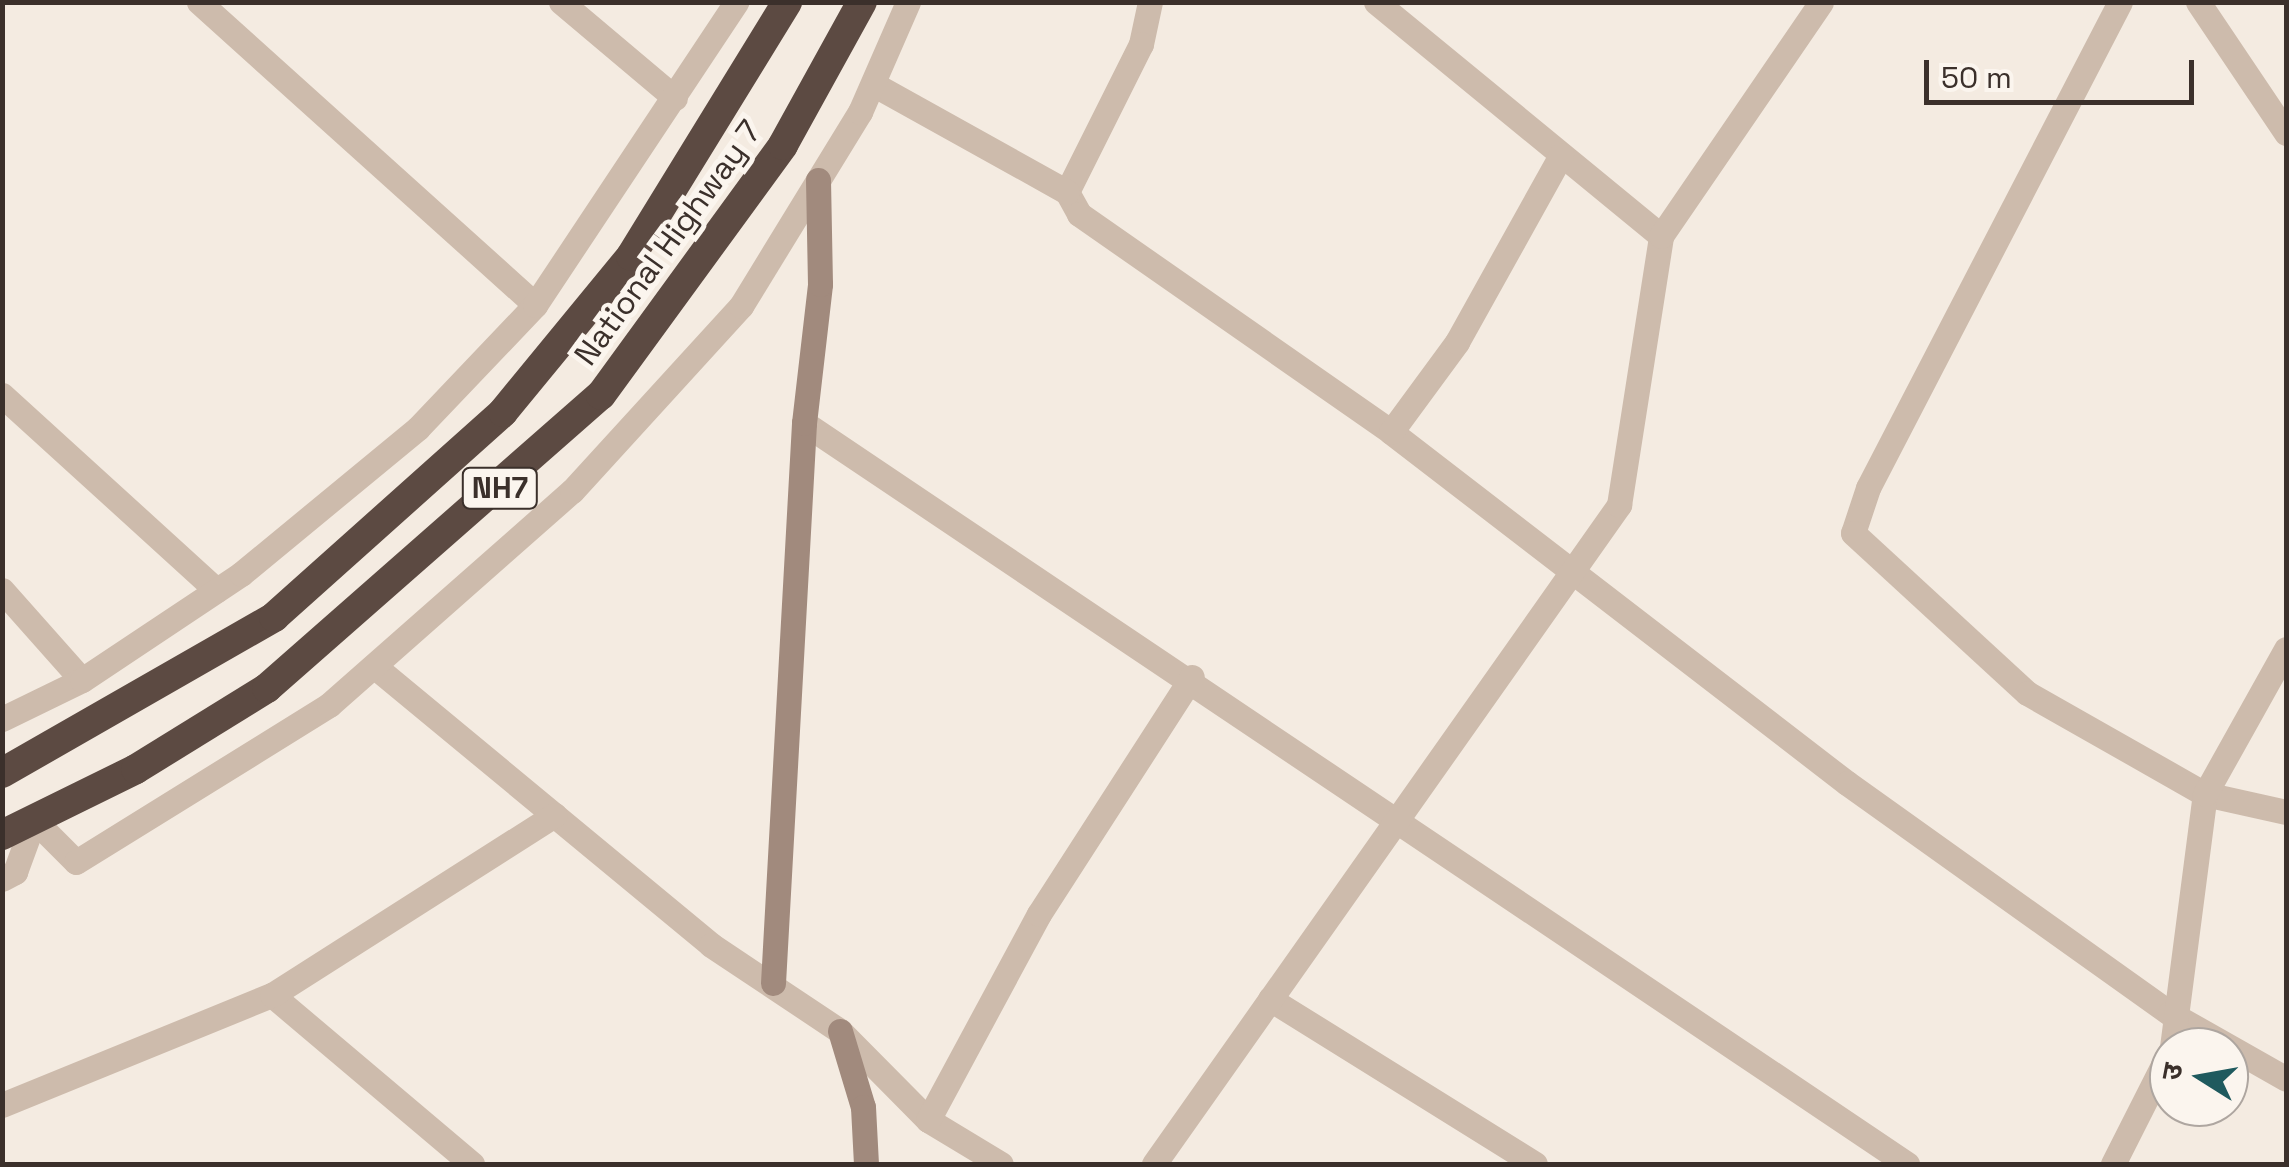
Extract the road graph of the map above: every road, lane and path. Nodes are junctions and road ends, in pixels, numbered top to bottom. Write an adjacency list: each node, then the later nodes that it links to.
1 (199, 2): 19 (street)
2 (561, 2): 13 (street)
3 (736, 2): 13 (street)
4 (787, 2): 31 (highway, NH7)
5 (862, 2): 36 (highway, National Highway 7 / NH7)
6 (908, 2): 12 (street)
7 (1150, 2): 17 (street)
8 (1376, 2): 15 (street)
9 (1821, 2): 18 (street)
10 (2120, 2): 32 (street)
11 (2198, 2): 14 (street)
12 (873, 84): 16 (street); 17 (street)
13 (675, 98): 19 (street)
14 (2286, 133)
15 (1562, 155): 18 (street); 22 (street)
16 (818, 180): 21 (street); 27 (street)
17 (1066, 192): 22 (street)
18 (1661, 236): 23 (street)
19 (535, 305): 25 (street)
20 (2, 395): 25 (street)
21 (804, 424): 28 (street); 39 (street)
22 (1391, 432): 23 (street)
23 (1574, 573): 35 (street); 42 (street)
24 (2, 590): 29 (street)
25 (216, 590): 29 (street)
26 (2286, 649): 32 (street)
27 (374, 666): 34 (street); 36 (street)
28 (1192, 677): 35 (street); 48 (street)
29 (82, 680): 30 (street)
30 (2, 718)
31 (2, 774)
32 (2205, 794): 33 (street); 42 (street)
33 (2286, 812)
34 (554, 815): 39 (street); 40 (street)
35 (1398, 818): 41 (street); 54 (street)
36 (34, 820): 37 (highway, National Highway 7 / NH7); 38 (street)
37 (2, 835)
38 (2, 879)
39 (773, 983): 44 (street)
40 (272, 996): 47 (street); 49 (street)
41 (1270, 998): 52 (street); 53 (street)
42 (2170, 1013): 43 (street); 45 (street)
43 (2170, 1027)
44 (840, 1032): 48 (street); 50 (street)
45 (2286, 1079)
46 (2149, 1093): 55 (street)
47 (2, 1104)
48 (928, 1120): 51 (street)
49 (472, 1164)
50 (866, 1164)
51 (1002, 1164)
52 (1154, 1164)
53 (1534, 1164)
54 (1907, 1164)
55 (2112, 1164)

